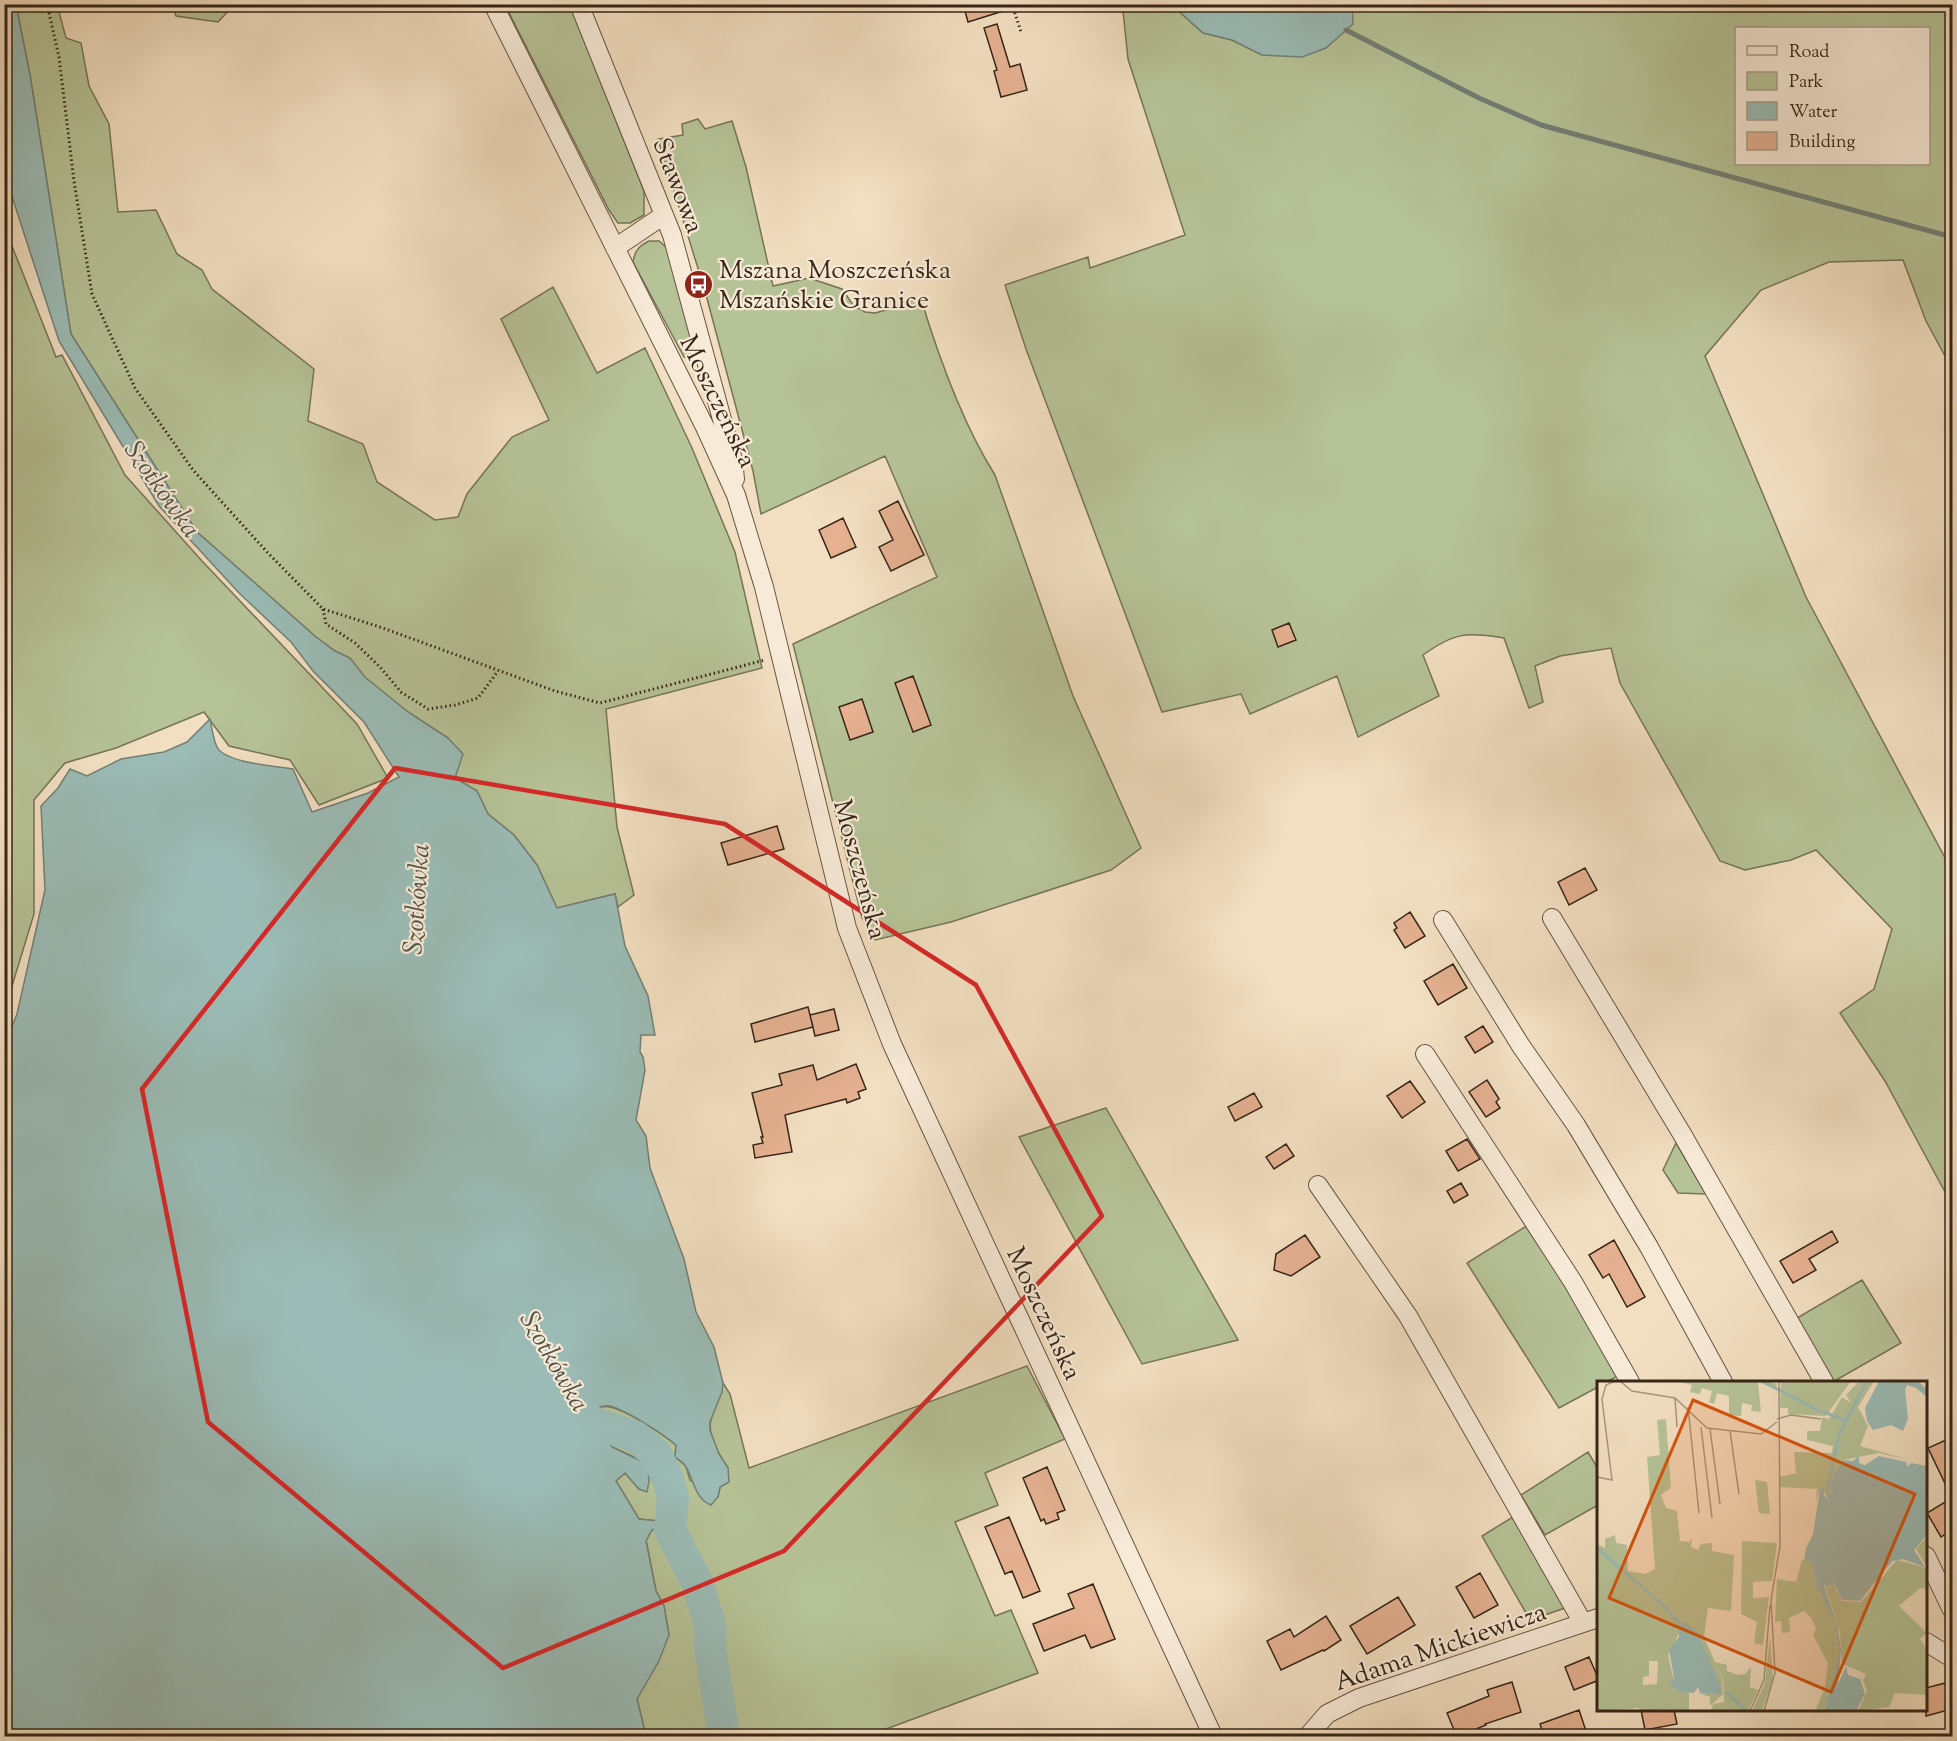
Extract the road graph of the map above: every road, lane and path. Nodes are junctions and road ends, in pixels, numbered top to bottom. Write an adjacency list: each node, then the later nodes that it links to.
1 (47, 4): 9 (path)
2 (493, 4): 7 (street, Moszczeńska)
3 (579, 4): 6 (street, Stawowa)
4 (1012, 4): 5 (path)
5 (1021, 32)
6 (664, 214): 7 (street); 8 (street, Stawowa)
7 (615, 248): 8 (street, Moszczeńska)
8 (736, 495): 10 (street, Moszczeńska)
9 (323, 609): 11 (path); 11 (path)
10 (781, 656): 11 (path); 24 (street, Moszczeńska)
11 (498, 671)
12 (1552, 918): 18 (street)
13 (1443, 920): 17 (street)
14 (1425, 1054): 16 (street)
15 (1318, 1185): 21 (street)
16 (1629, 1381)
17 (1722, 1381)
18 (1823, 1381)
19 (1927, 1558): 20 (street)
20 (1953, 1610)
21 (1591, 1621): 25 (street, Adama Mickiewicza)
22 (1927, 1643): 23 (street)
23 (1953, 1658)
24 (1213, 1737)
25 (1308, 1737)

